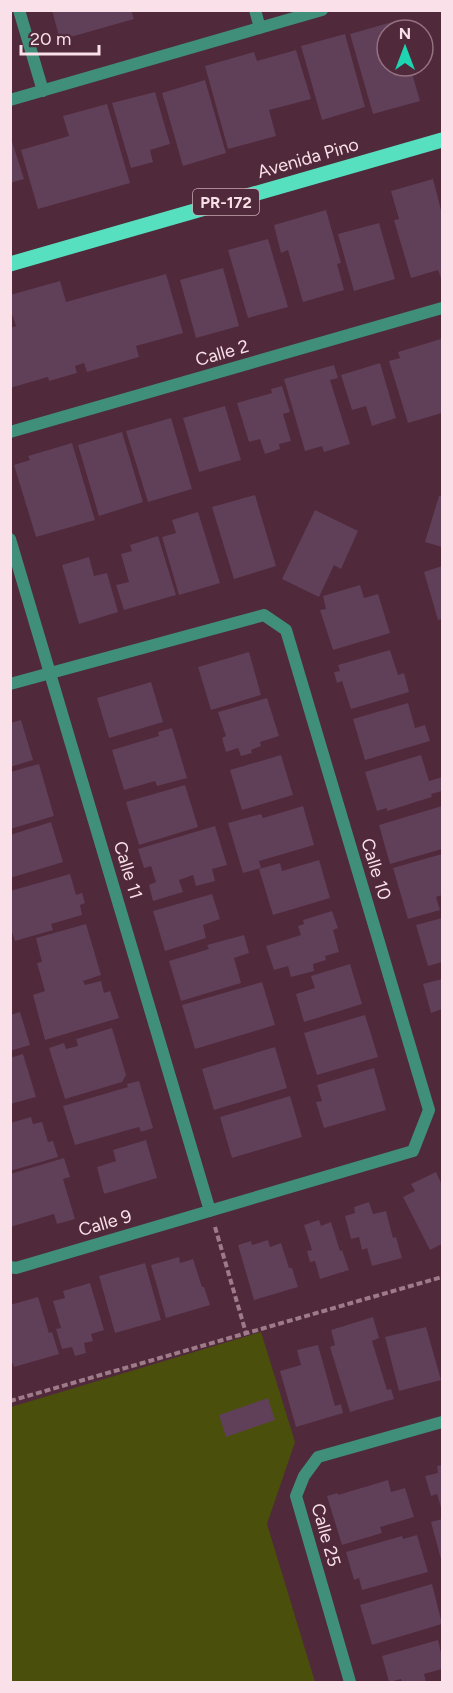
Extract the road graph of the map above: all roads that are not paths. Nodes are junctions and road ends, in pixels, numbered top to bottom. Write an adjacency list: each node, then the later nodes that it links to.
1 (19, 10): 5 (street)
2 (255, 10): 4 (street)
3 (322, 10): 4 (street)
4 (260, 28): 5 (street)
5 (43, 91): 6 (street)
6 (10, 100)
7 (442, 140): 8 (main road, Avenida Pino / PR-172)
8 (10, 264)
9 (442, 308): 10 (street, Calle 2)
10 (10, 432)
11 (10, 540): 12 (street, Calle 11)
12 (50, 672): 13 (street); 14 (street, Calle 11); 14 (street, Calle 10)
13 (10, 684)
14 (210, 1211): 15 (street, Calle 9)
15 (10, 1267)
16 (442, 1422): 17 (street, Calle 25)
17 (350, 1683)

